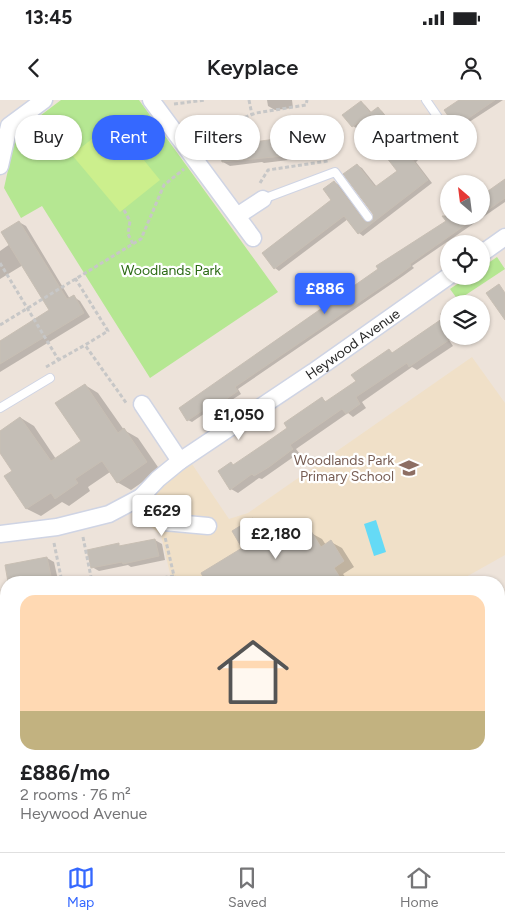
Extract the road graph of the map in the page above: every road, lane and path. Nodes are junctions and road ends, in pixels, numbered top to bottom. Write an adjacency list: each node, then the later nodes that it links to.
1 (44, 100): 13 (street)
2 (205, 100): 6 (path)
3 (249, 100): 7 (path)
4 (307, 100): 7 (path)
5 (426, 100): 8 (lane)
6 (153, 103): 9 (street)
7 (252, 115)
8 (436, 115)
9 (175, 133)
10 (188, 160): 20 (path)
11 (195, 160): 16 (street)
12 (329, 161): 14 (path)
13 (0, 166)
14 (260, 194): 16 (street); 17 (lane)
15 (124, 210): 20 (path)
16 (237, 216): 18 (street)
17 (368, 217)
18 (253, 238)
19 (504, 240): 21 (street)
20 (133, 244): 23 (path)
21 (490, 249)
22 (0, 263): 25 (path)
23 (75, 278): 25 (path); 27 (path)
24 (440, 283): 32 (street, Heywood Avenue)
25 (27, 308): 26 (path); 28 (path)
26 (0, 325)
27 (85, 345): 28 (path); 30 (path)
28 (58, 359): 29 (path)
29 (50, 378): 31 (lane)
30 (142, 404): 32 (street)
31 (0, 408)
32 (180, 462): 33 (street, Heywood Avenue)
33 (141, 497): 34 (street); 35 (street, Heywood Avenue)
34 (160, 517): 36 (street); 41 (path)
35 (80, 522): 37 (street, Heywood Avenue); 40 (path)
36 (208, 526)
37 (51, 528): 38 (street, Heywood Avenue); 39 (path)
38 (0, 534)
39 (61, 576)
40 (91, 576)
41 (174, 576)

